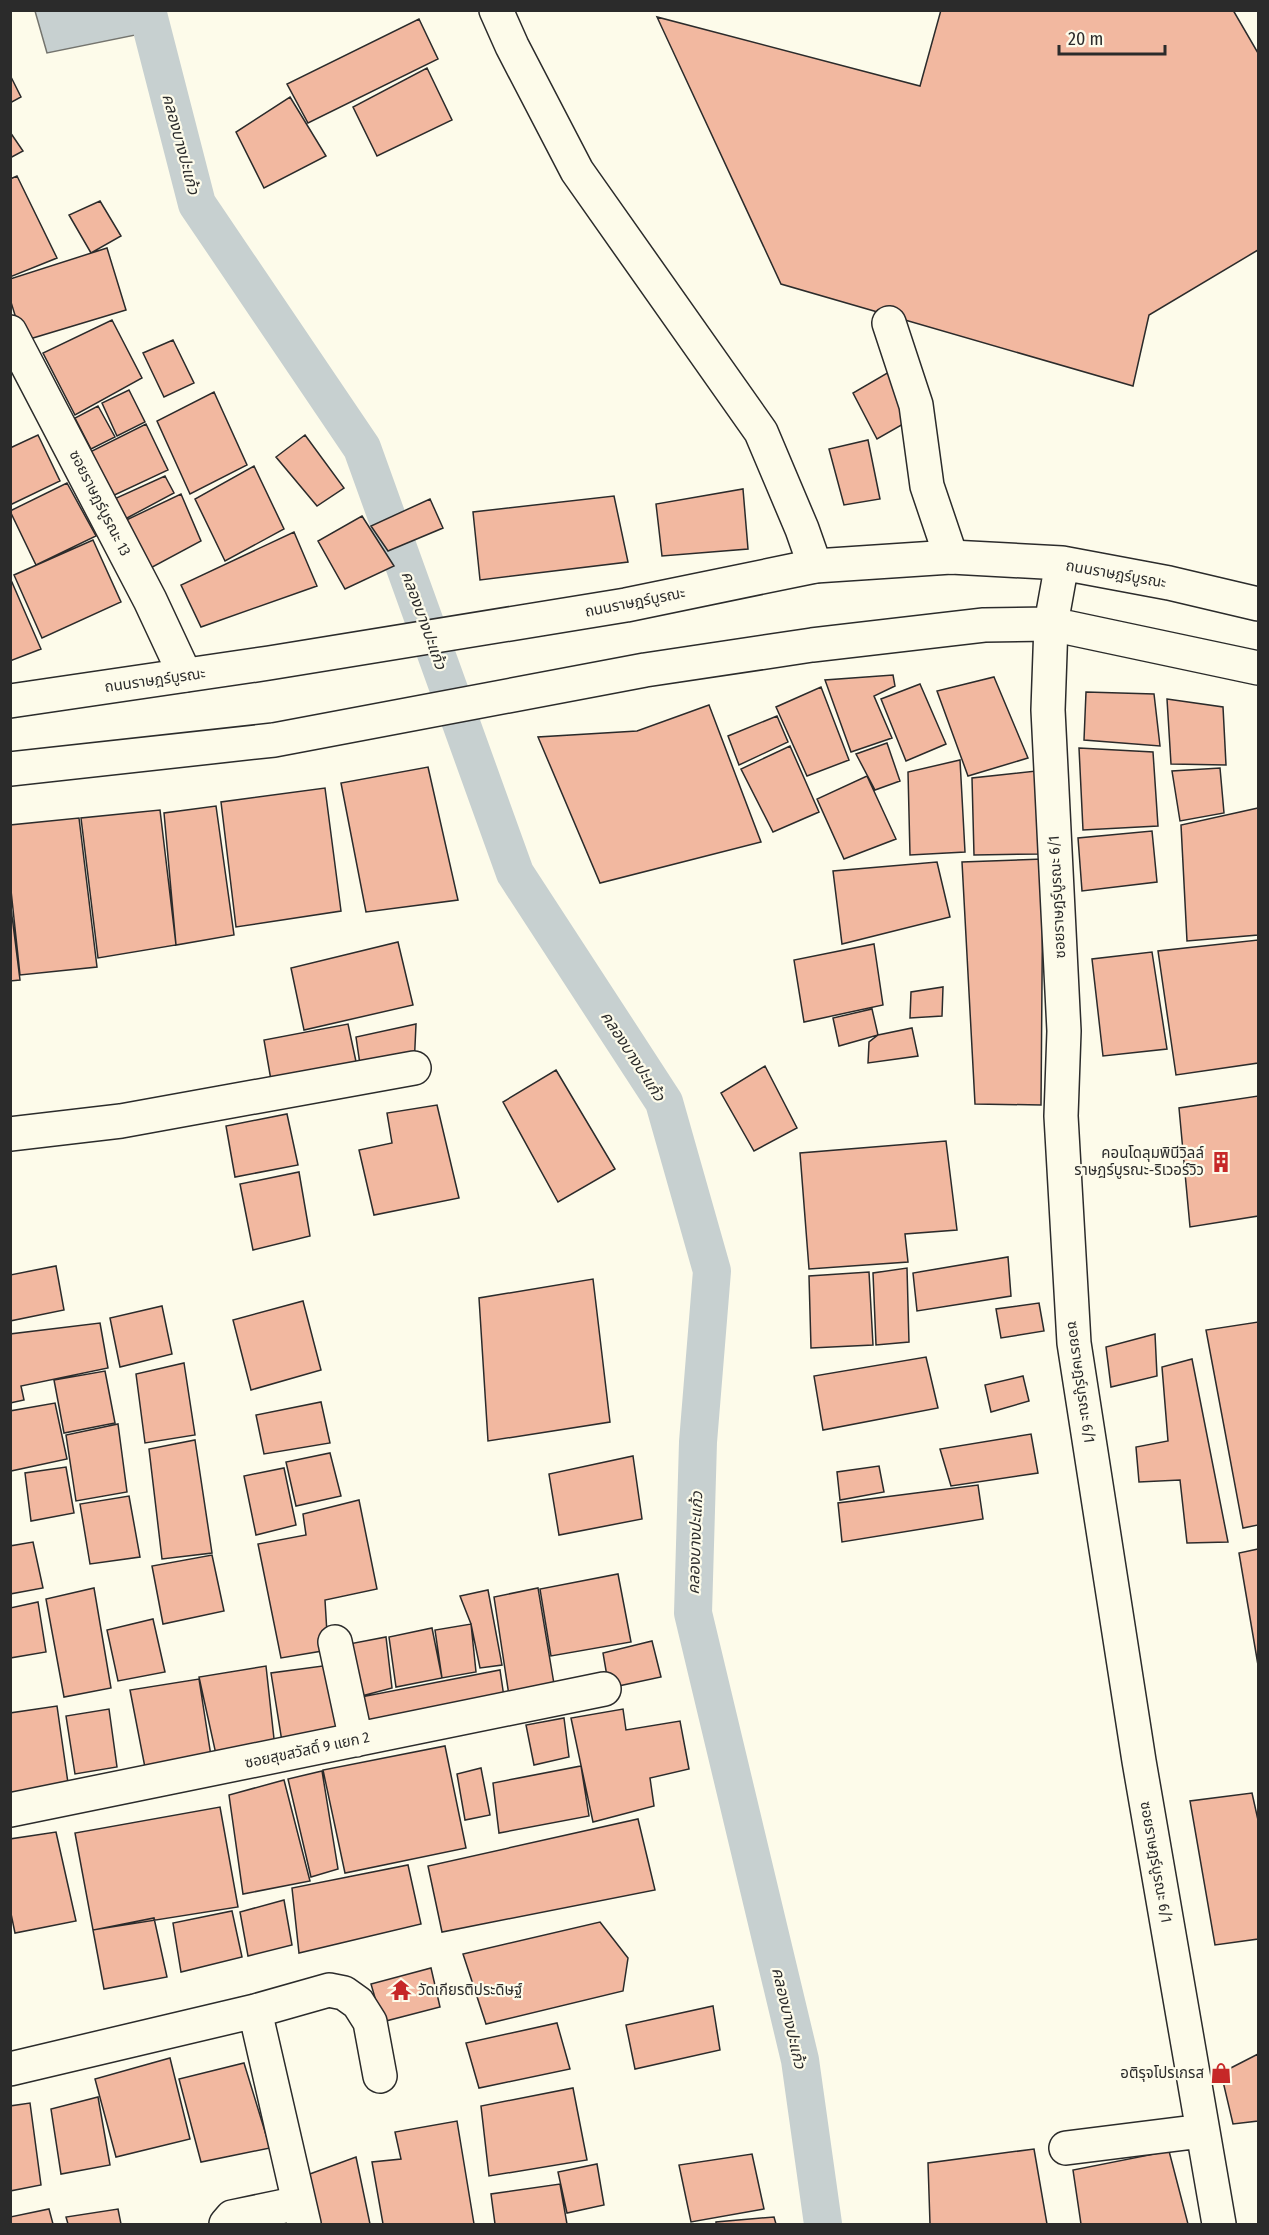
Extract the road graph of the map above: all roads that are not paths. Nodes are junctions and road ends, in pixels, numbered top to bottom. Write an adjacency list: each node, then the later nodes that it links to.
1 (496, 10): 6 (street)
2 (889, 323): 4 (street)
3 (10, 332): 10 (street, ซอยราษฎร์บูรณะ 13)
4 (951, 557): 5 (street, ถนนราษฎร์บูรณะ); 6 (street, ถนนราษฎร์บูรณะ)
5 (1062, 563): 7 (street, ถนนราษฎร์บูรณะ); 8 (street, ซอยราษฎร์บูรณะ 6/1)
6 (815, 566): 10 (street, ถนนราษฎร์บูรณะ)
7 (1258, 604)
8 (1051, 624): 9 (street); 12 (street); 22 (street, ซอยราษฎร์บูรณะ 6/1)
9 (1258, 668)
10 (185, 675): 11 (street, ถนนราษฎร์บูรณะ)
11 (10, 701)
12 (10, 770)
13 (414, 1068): 14 (street)
14 (10, 1134)
15 (335, 1642): 17 (street)
16 (604, 1689): 17 (street, ซอยสุขสวัสดิ์ 9 แยก 2)
17 (356, 1740): 18 (street, ซอยสุขสวัสดิ์ 9 แยก 2)
18 (10, 1810)
19 (255, 2011): 20 (street); 21 (street); 24 (street)
20 (10, 2069)
21 (380, 2076)
22 (1202, 2131): 23 (street); 26 (street, ซอยราษฎร์บูรณะ 6/1)
23 (1066, 2148)
24 (302, 2214): 25 (street)
25 (226, 2224)
26 (1219, 2224)

